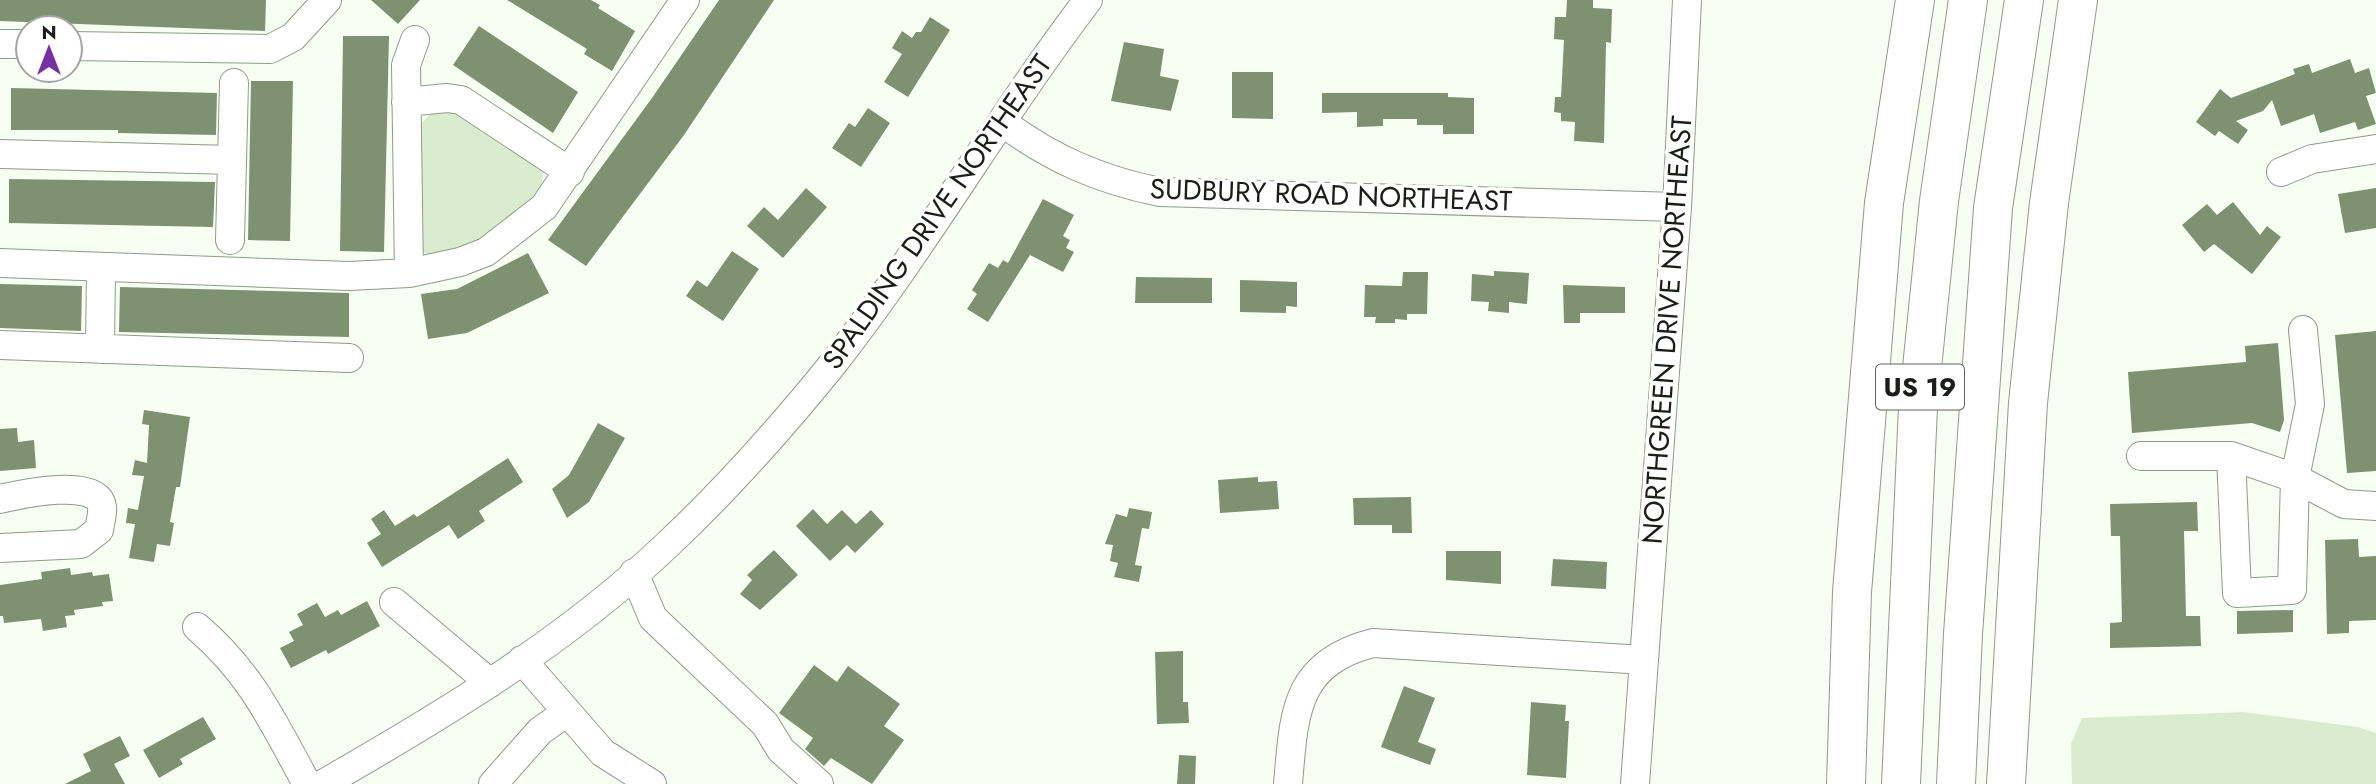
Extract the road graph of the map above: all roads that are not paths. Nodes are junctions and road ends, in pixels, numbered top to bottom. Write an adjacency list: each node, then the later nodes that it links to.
1 (685, 0): 17 (street)
2 (1088, 0): 13 (street, SPALDING DRIVE NORTHEAST)
3 (1687, 0): 19 (street, NORTHGREEN DRIVE NORTHEAST)
4 (1915, 0): 48 (highway)
5 (1968, 0): 49 (highway, US 19)
6 (2024, 0): 50 (highway, US 19)
7 (2078, 0): 51 (highway)
8 (319, 3): 10 (street)
9 (415, 40): 12 (street)
10 (84, 46)
11 (234, 83): 16 (street)
12 (406, 102): 17 (street); 23 (street)
13 (1002, 122): 19 (street, SUDBURY ROAD NORTHEAST); 34 (street, SPALDING DRIVE NORTHEAST)
14 (2376, 149): 18 (street)
15 (0, 154): 16 (street)
16 (232, 160): 20 (street)
17 (570, 172): 23 (street)
18 (2281, 172)
19 (1677, 207): 38 (street, NORTHGREEN DRIVE NORTHEAST)
20 (230, 240)
21 (0, 263): 22 (street)
22 (101, 267): 23 (street); 26 (street)
23 (409, 273)
24 (2303, 330): 30 (street)
25 (0, 345): 26 (street)
26 (100, 349): 27 (street)
27 (348, 358)
28 (2141, 456): 29 (street)
29 (2231, 456): 30 (street); 30 (street)
30 (2295, 478): 32 (street)
31 (0, 499): 33 (street)
32 (2376, 506)
33 (0, 548)
34 (634, 573): 37 (street, SPALDING DRIVE NORTHEAST); 45 (street)
35 (394, 602): 39 (street)
36 (197, 626): 41 (street)
37 (522, 660): 39 (street, SPALDING DRIVE NORTHEAST); 40 (street)
38 (1644, 660): 46 (street); 47 (street, NORTHGREEN DRIVE NORTHEAST)
39 (490, 683): 42 (street, SPALDING DRIVE NORTHEAST)
40 (567, 712): 43 (street); 44 (street)
41 (307, 784)
42 (323, 784)
43 (493, 784)
44 (652, 784)
45 (819, 784)
46 (1288, 784)
47 (1635, 784)
48 (1846, 784)
49 (1901, 784)
50 (1956, 784)
51 (2006, 784)

